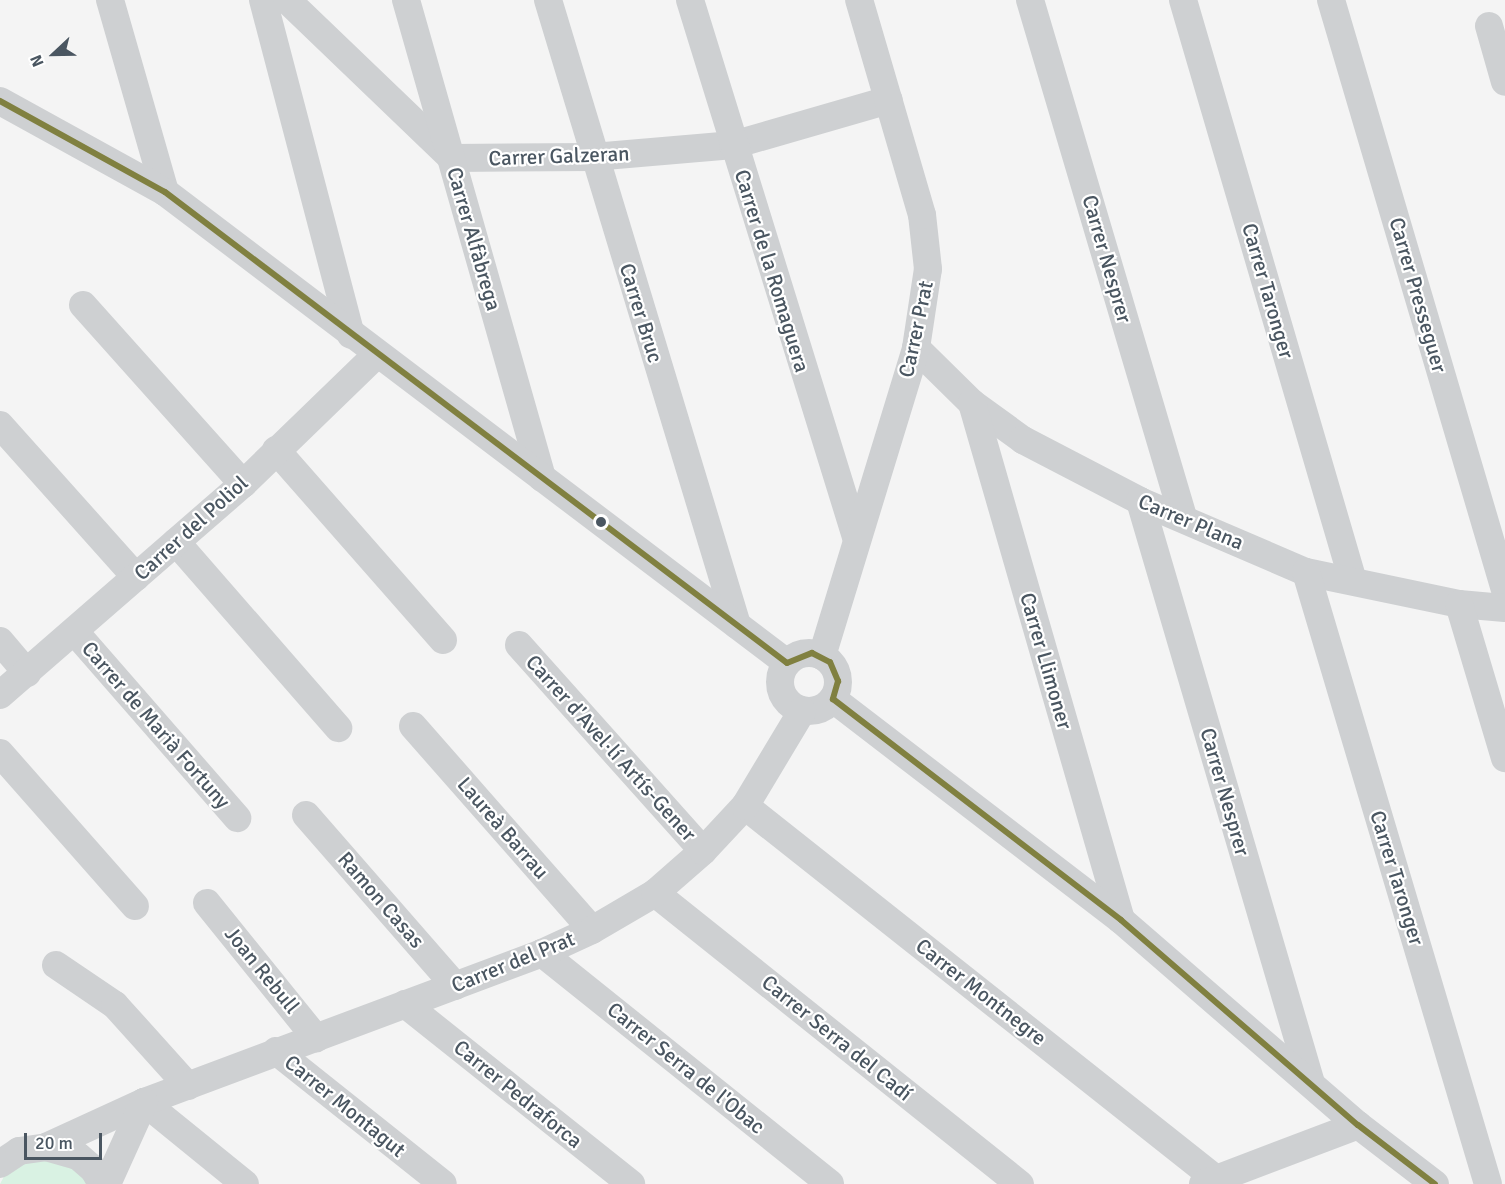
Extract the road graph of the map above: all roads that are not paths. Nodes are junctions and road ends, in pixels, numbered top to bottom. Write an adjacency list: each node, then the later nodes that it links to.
1 (110, 0): 18 (street)
2 (263, 0): 20 (street)
3 (286, 0): 17 (street)
4 (406, 0): 17 (street, Carrer Alfàbrega)
5 (548, 0): 16 (street, Carrer Bruc)
6 (690, 0): 15 (street, Carrer de la Romaguera)
7 (859, 0): 13 (street, Carrer Prat)
8 (1030, 0): 29 (street, Carrer Nesprer)
9 (1183, 0): 34 (street, Carrer Taronger)
10 (1331, 0): 35 (street, Carrer Presseguer)
11 (1489, 26): 12 (street)
12 (1505, 82)
13 (889, 100): 15 (street, Carrer Galzeran); 21 (street, Carrer Prat)
14 (0, 101): 18 (street)
15 (733, 145): 16 (street, Carrer Galzeran); 30 (street, Carrer de la Romaguera)
16 (593, 157): 17 (street, Carrer Galzeran); 38 (street, Carrer Bruc)
17 (452, 158): 26 (street, Carrer Alfàbrega)
18 (165, 192): 20 (street)
19 (83, 305): 27 (street)
20 (351, 335): 22 (street)
21 (916, 348): 23 (street, Carrer Plana); 30 (street, Carrer Prat)
22 (376, 355): 25 (street, Carrer del Poliol); 26 (street)
23 (972, 403): 28 (street, Carrer Plana); 60 (street, Carrer Llimoner)
24 (0, 425): 33 (street)
25 (276, 450): 27 (street, Carrer del Poliol); 40 (street)
26 (542, 478): 38 (street)
27 (243, 484): 31 (street, Carrer del Poliol)
28 (1140, 501): 29 (street, Carrer Plana); 68 (street, Carrer Nesprer)
29 (1183, 518): 32 (street, Carrer Plana)
30 (857, 540): 43 (street, Carrer Prat)
31 (176, 542): 33 (street, Carrer del Poliol); 50 (street)
32 (1306, 572): 34 (street, Carrer Plana); 83 (street, Carrer Taronger)
33 (136, 577): 39 (street, Carrer del Poliol)
34 (1353, 581): 36 (street, Carrer Plana)
35 (1505, 590)
36 (1459, 604): 37 (street, Carrer Plana); 52 (street)
37 (1505, 608)
38 (736, 625): 44 (street)
39 (75, 632): 45 (street, Carrer del Poliol); 55 (street, Carrer de Marià Fortuny)
40 (443, 640)
41 (0, 641): 45 (street)
42 (519, 645): 56 (street, Carrer d'Avel·lí Artís-Gener)
43 (822, 656): 44 (street); 47 (street)
44 (787, 663): 48 (street)
45 (27, 673): 46 (street, Carrer del Poliol)
46 (0, 695)
47 (832, 699): 48 (street); 60 (street)
48 (802, 711): 53 (street, Carrer del Prat)
49 (413, 726): 61 (street, Laureà Barrau)
50 (338, 728)
51 (0, 753): 59 (street)
52 (1505, 758)
53 (745, 806): 56 (street, Carrer del Prat); 74 (street, Carrer Montnegre)
54 (306, 815): 64 (street, Ramon Casas)
55 (237, 818)
56 (703, 851): 57 (street, Carrer del Prat)
57 (655, 893): 61 (street, Carrer del Prat); 81 (street, Carrer Serra del Cadí)
58 (207, 903): 66 (street, Joan Rebull)
59 (135, 906)
60 (1121, 920): 68 (street)
61 (592, 930): 62 (street, Carrer del Prat)
62 (542, 952): 64 (street, Carrer del Prat); 80 (street, Carrer Serra de l'Obac)
63 (56, 965): 69 (street)
64 (455, 986): 65 (street, Carrer del Prat)
65 (405, 1004): 66 (street, Carrer del Prat); 79 (street, Carrer Pedraforca)
66 (316, 1038): 67 (street, Carrer del Prat)
67 (276, 1051): 69 (street, Carrer del Prat); 78 (street, Carrer Montagut)
68 (1311, 1083): 71 (street)
69 (188, 1086): 70 (street, Carrer del Prat)
70 (144, 1101): 72 (street, Carrer del Prat); 76 (street); 77 (street)
71 (1358, 1125): 74 (street); 82 (street)
72 (46, 1147): 73 (street, Carrer del Prat); 75 (street)
73 (0, 1164)
74 (1209, 1181)
75 (102, 1184)
76 (107, 1184)
77 (245, 1184)
78 (442, 1184)
79 (632, 1184)
80 (830, 1184)
81 (1020, 1184)
82 (1435, 1184)
83 (1488, 1184)

